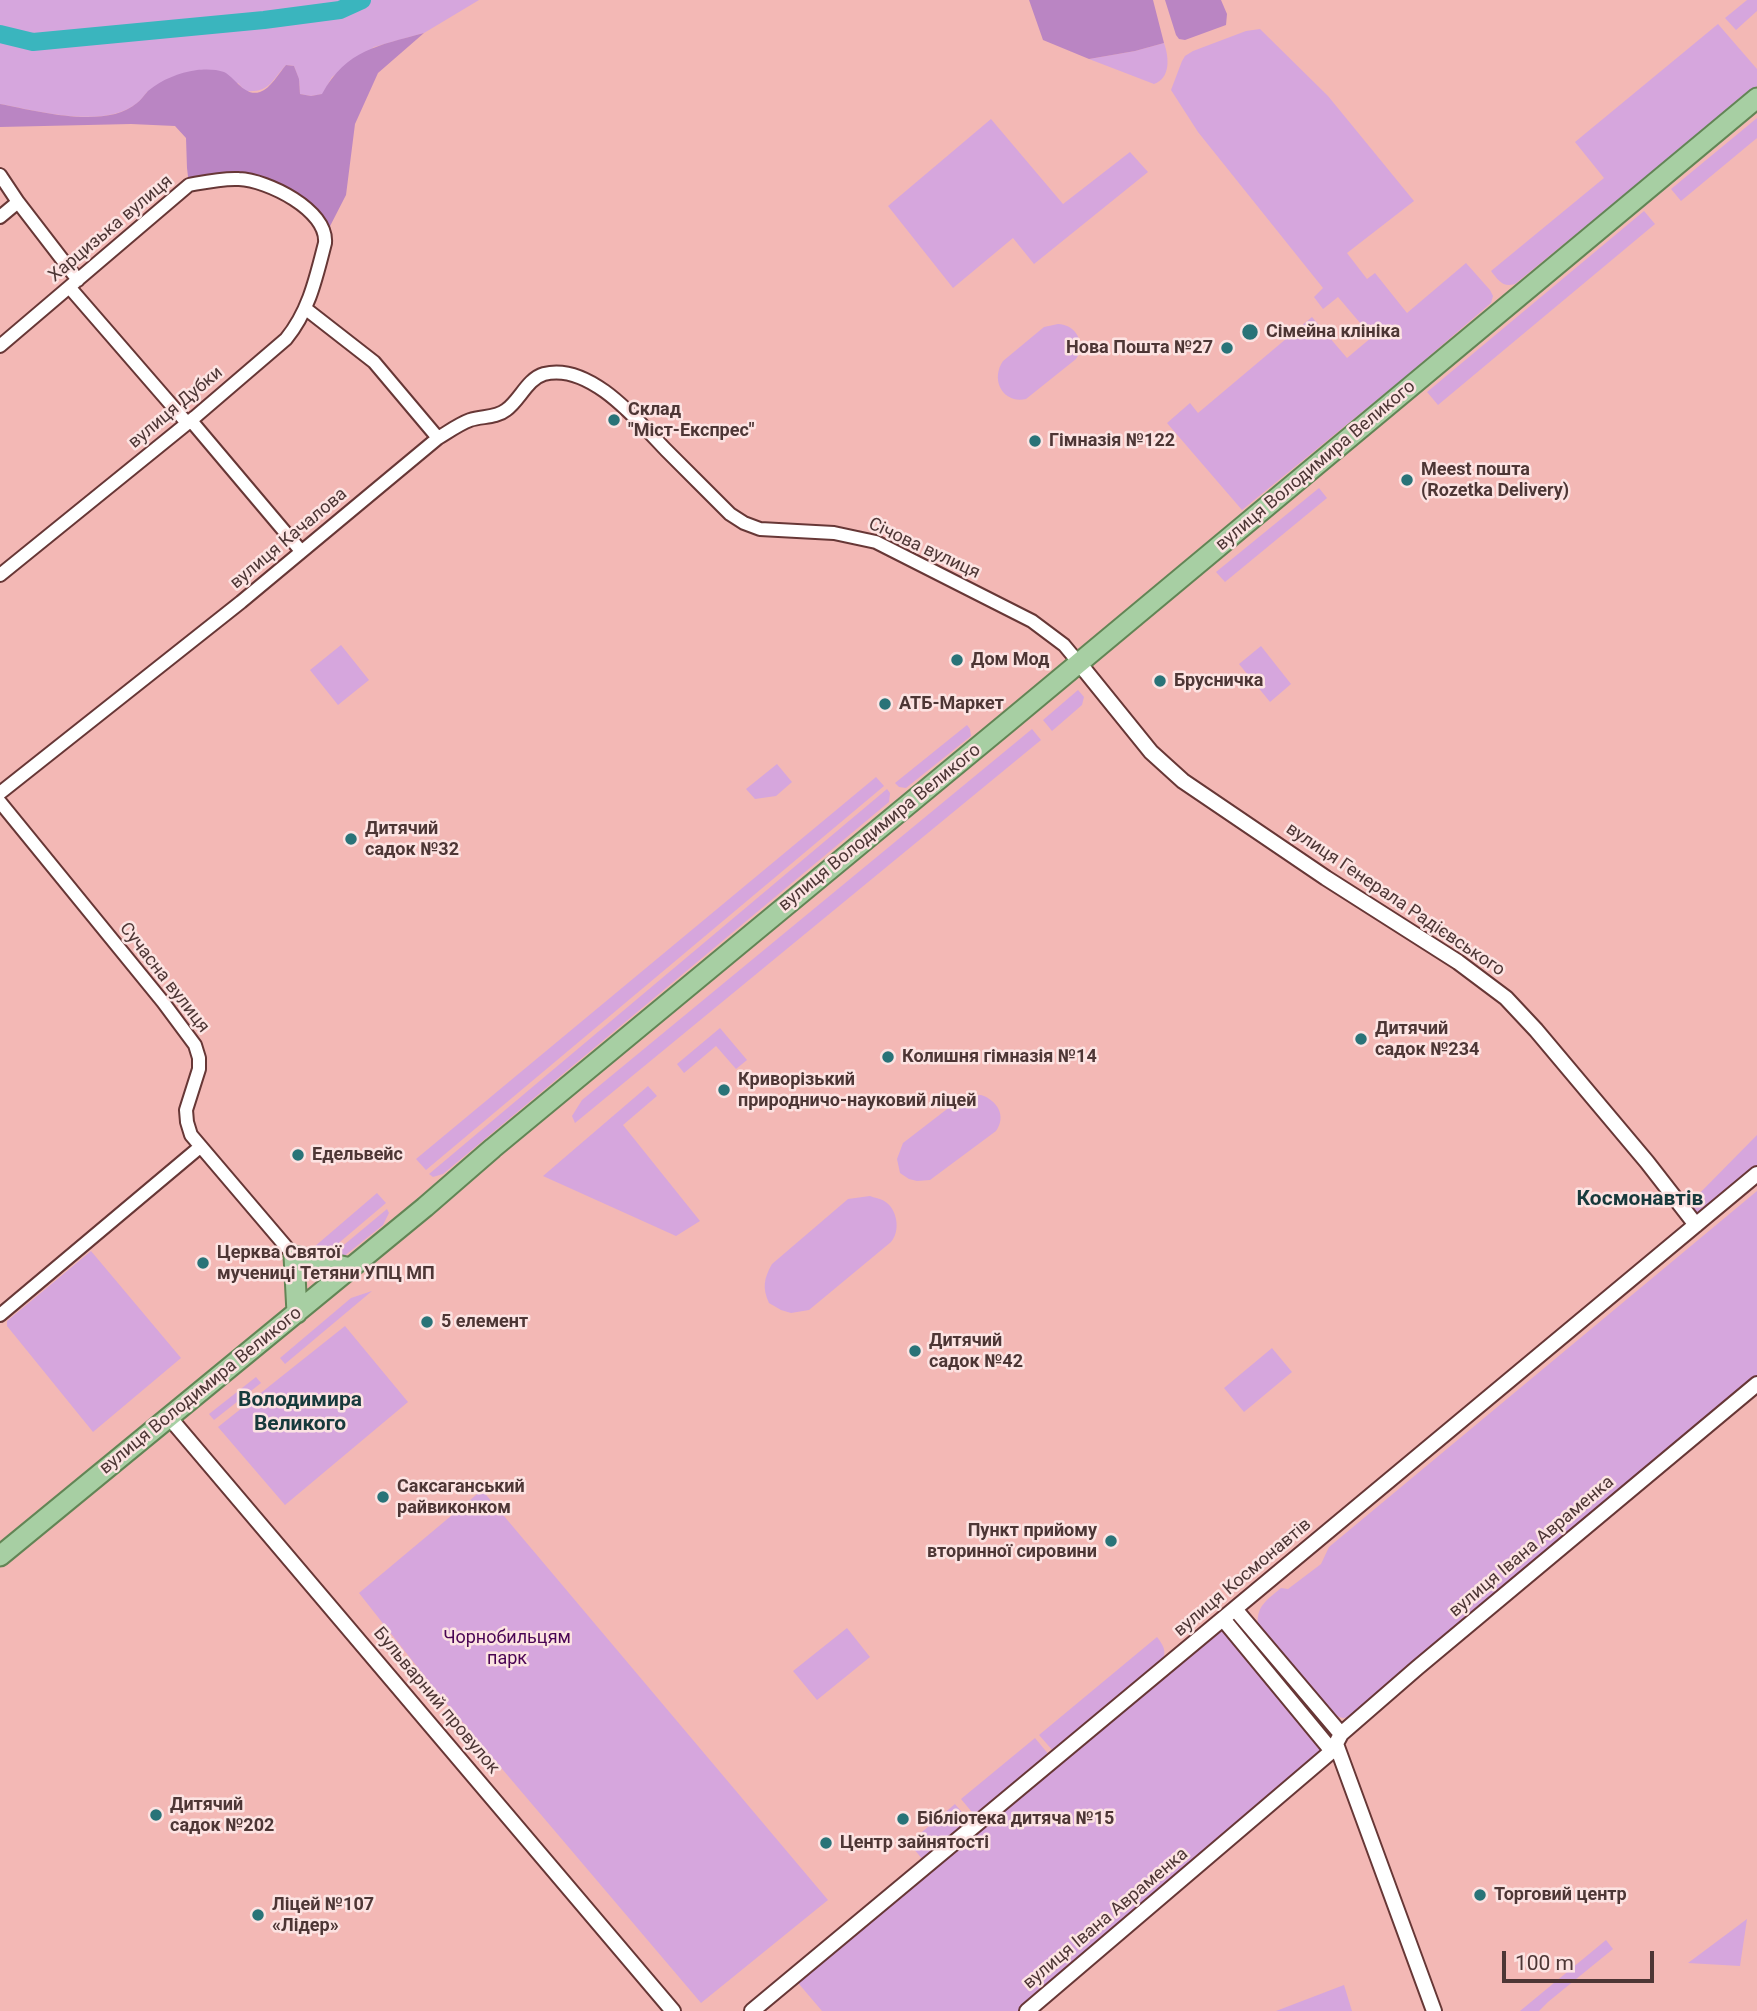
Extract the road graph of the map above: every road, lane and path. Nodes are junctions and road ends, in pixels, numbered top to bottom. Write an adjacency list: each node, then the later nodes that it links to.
1 (1757, 98): 14 (main road, вулиця Володимира Великого)
2 (0, 176): 3 (street)
3 (18, 202): 4 (street); 6 (street)
4 (0, 217)
5 (326, 234): 6 (street, Харцизька вулиця); 7 (street, вулиця Дубки)
6 (74, 284): 8 (street, Харцизька вулиця); 10 (street)
7 (306, 309): 10 (street, вулиця Дубки); 11 (street)
8 (0, 346)
9 (616, 399): 11 (street, вулиця Качалова); 14 (street, Січова вулиця)
10 (187, 422): 12 (street); 13 (street, вулиця Дубки)
11 (438, 438): 12 (street, вулиця Качалова)
12 (301, 551): 15 (street, вулиця Качалова)
13 (0, 575)
14 (1079, 663): 19 (street, вулиця Генерала Радієвського); 21 (main road, вулиця Володимира Великого)
15 (0, 793)
16 (0, 802): 17 (street, Сучасна вулиця)
17 (200, 1147): 20 (street, Сучасна вулиця); 23 (street)
18 (1757, 1174): 19 (street, вулиця Космонавтів)
19 (1696, 1225): 27 (street, вулиця Космонавтів)
20 (294, 1256): 21 (main road); 22 (main road)
21 (351, 1268): 22 (main road, вулиця Володимира Великого)
22 (296, 1313): 25 (main road, вулиця Володимира Великого)
23 (0, 1315)
24 (1757, 1384): 29 (street, вулиця Івана Авраменка)
25 (169, 1417): 26 (main road, вулиця Володимира Великого); 30 (street, Бульварний провулок)
26 (0, 1556)
27 (1235, 1609): 28 (street, вулиця Космонавтів); 29 (street)
28 (1223, 1619): 29 (street); 31 (street, вулиця Космонавтів)
29 (1336, 1743): 32 (street, вулиця Івана Авраменка); 33 (street)
30 (673, 2011)
31 (752, 2011)
32 (1027, 2011)
33 (1434, 2011)

